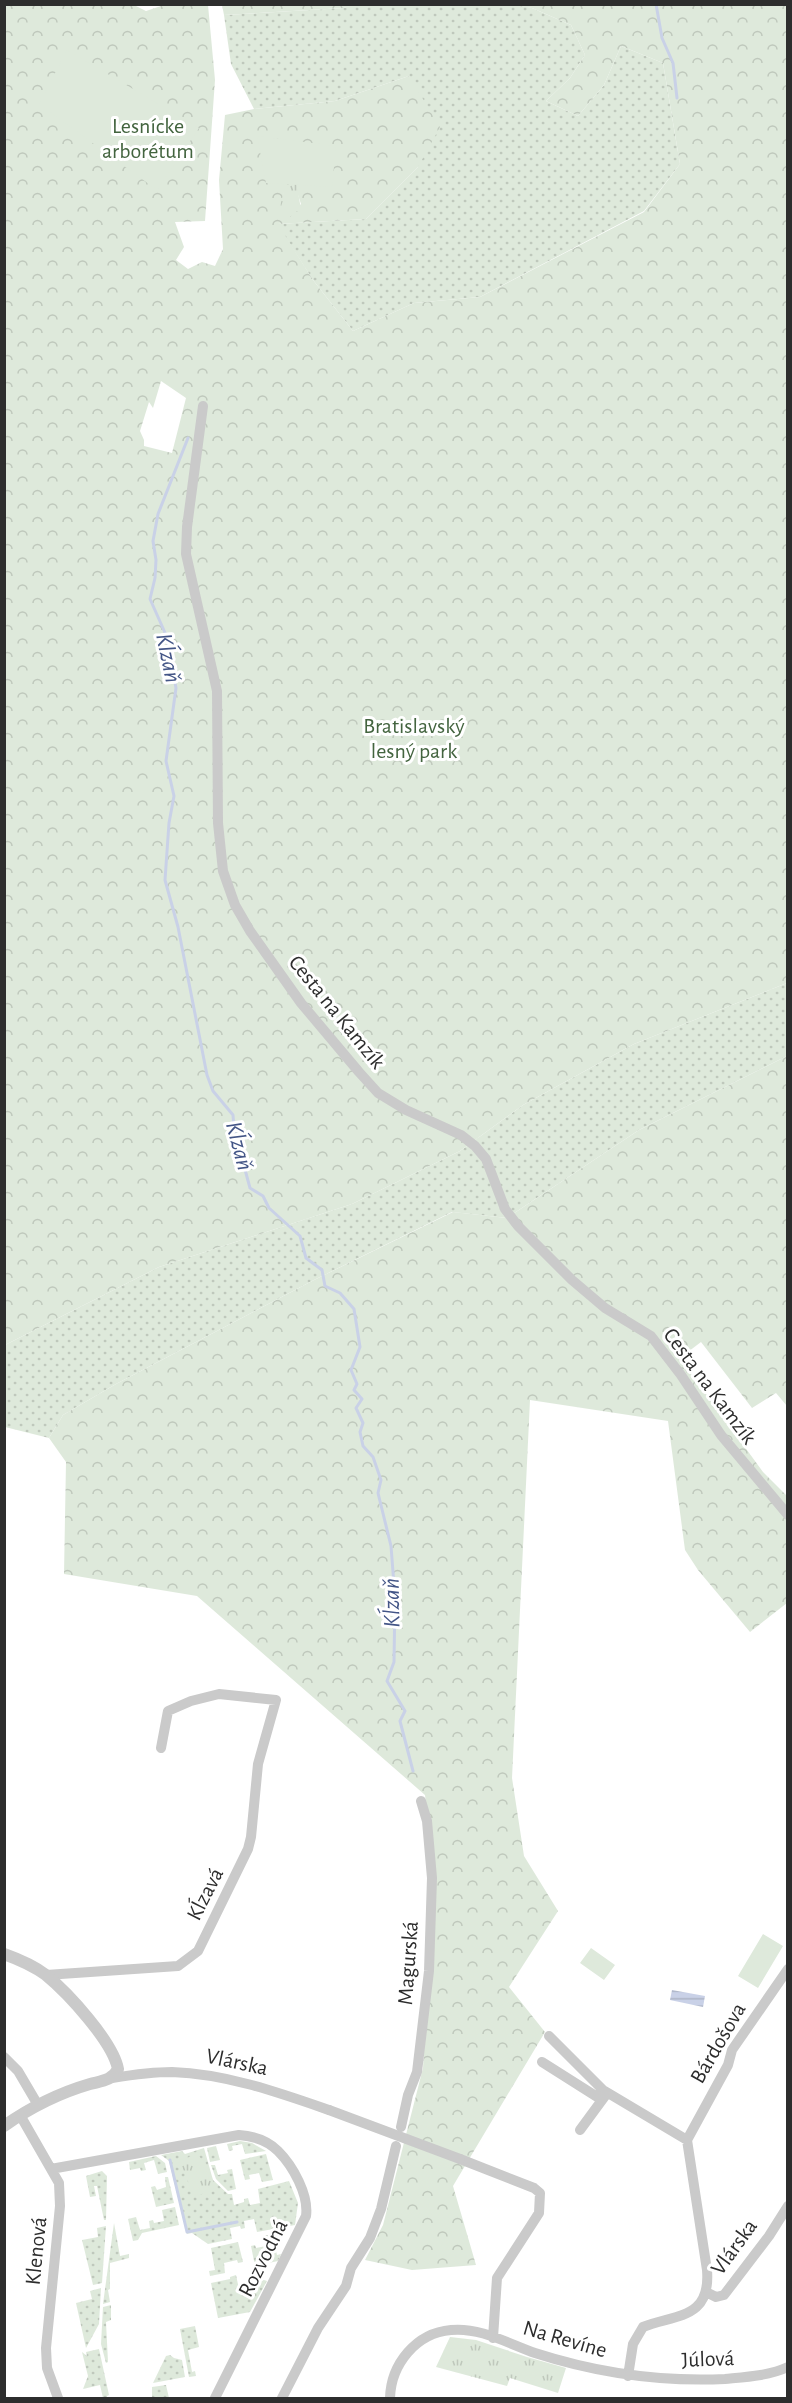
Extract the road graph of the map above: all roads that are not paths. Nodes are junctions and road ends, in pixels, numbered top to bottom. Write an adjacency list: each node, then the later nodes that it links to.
1 (203, 406): 2 (street, Cesta na Kamzík)
2 (788, 1515)
3 (161, 1748): 7 (street, Kĺzavá)
4 (422, 1801): 16 (street, Magurská)
5 (4, 1954): 7 (street)
6 (788, 1969): 18 (street, Bárdošova)
7 (46, 1975): 11 (street)
8 (549, 2036): 12 (street)
9 (4, 2057): 13 (street)
10 (542, 2062): 12 (street)
11 (112, 2078): 13 (street, Vlárska); 20 (street, Vlárska, bridge)
12 (604, 2097): 17 (street); 18 (street)
13 (38, 2104): 14 (street, Vlárska)
14 (20, 2115): 15 (street, Vlárska); 21 (street, Klenová)
15 (4, 2126)
16 (400, 2127)
17 (580, 2130)
18 (687, 2139): 23 (street)
19 (396, 2146): 29 (street)
20 (460, 2159): 24 (street, Na Revíne)
21 (51, 2169): 27 (street, Klenová); 28 (street, Rozvodná)
22 (788, 2206): 23 (street, Vlárska)
23 (706, 2292): 26 (street)
24 (493, 2337): 26 (street, Na Revíne); 30 (street, Na Revíne)
25 (788, 2367): 26 (street, Júlová)
26 (628, 2376)
27 (58, 2398)
28 (214, 2398)
29 (282, 2398)
30 (390, 2398)

